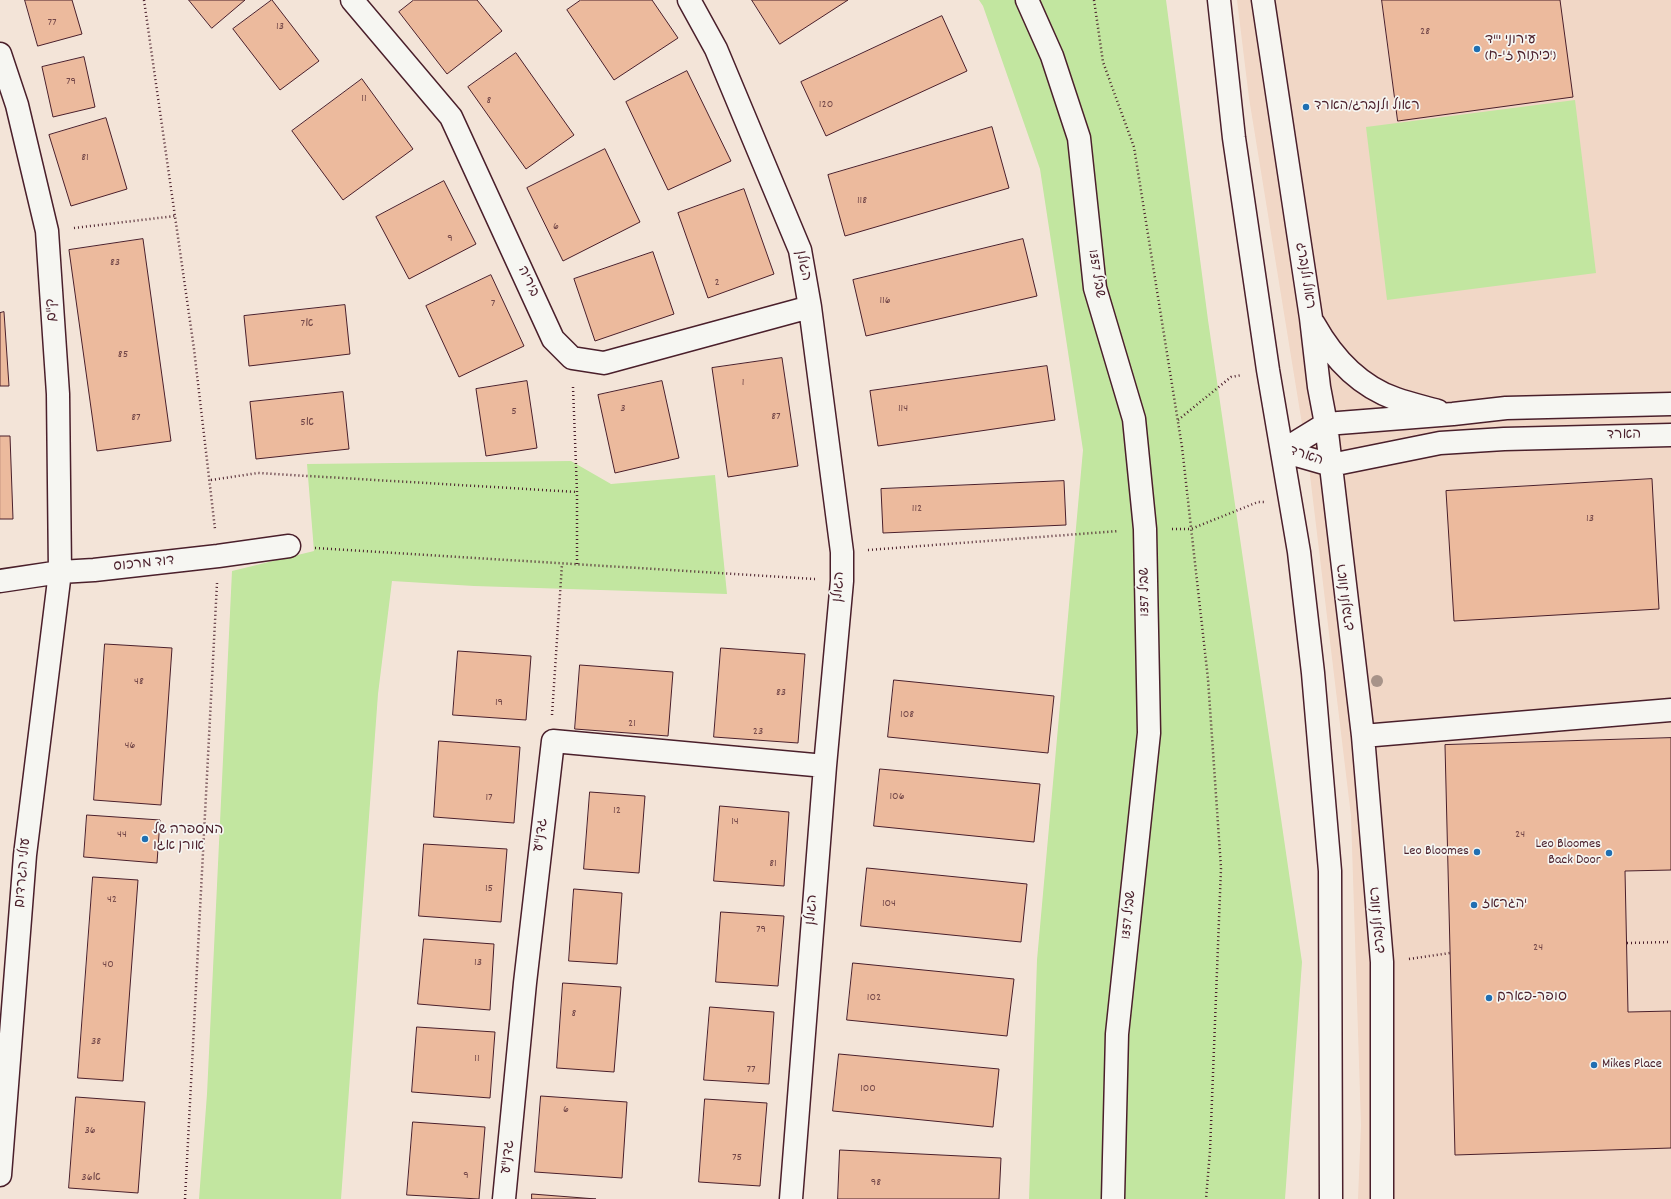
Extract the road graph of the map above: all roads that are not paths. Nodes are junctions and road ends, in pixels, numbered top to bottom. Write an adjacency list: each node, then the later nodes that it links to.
1 (352, 0): 7 (street, ביריה)
2 (689, 0): 7 (street, הגולן)
3 (1027, 0): 24 (street, שביל 1357)
4 (1219, 0): 13 (street)
5 (1263, 0): 8 (street, ראול ולנברג)
6 (0, 54): 16 (street, ק"ם)
7 (810, 307): 20 (street, הגולן)
8 (1310, 318): 10 (street); 11 (street, ראול ולנברג)
9 (1671, 404): 10 (street, הארד)
10 (1452, 414): 11 (street, הארד)
11 (1326, 424): 13 (street, הארד); 14 (street, ראול ולנברג)
12 (1671, 435): 14 (street, הארד)
13 (1282, 451): 14 (street, הארד); 25 (street)
14 (1331, 465): 19 (street, ראול ולנברג)
15 (289, 546): 16 (street, דוד מרכוס)
16 (60, 572): 17 (street, דוד מרכוס); 21 (street, עולי הגרדום)
17 (0, 581)
18 (1671, 710): 19 (street)
19 (1363, 736): 26 (street, ראול ולנברג)
20 (824, 766): 22 (street, גדנ"ע); 23 (street, הגולן)
21 (0, 1174)
22 (504, 1199)
23 (791, 1199)
24 (1113, 1199)
25 (1331, 1199)
26 (1382, 1199)

